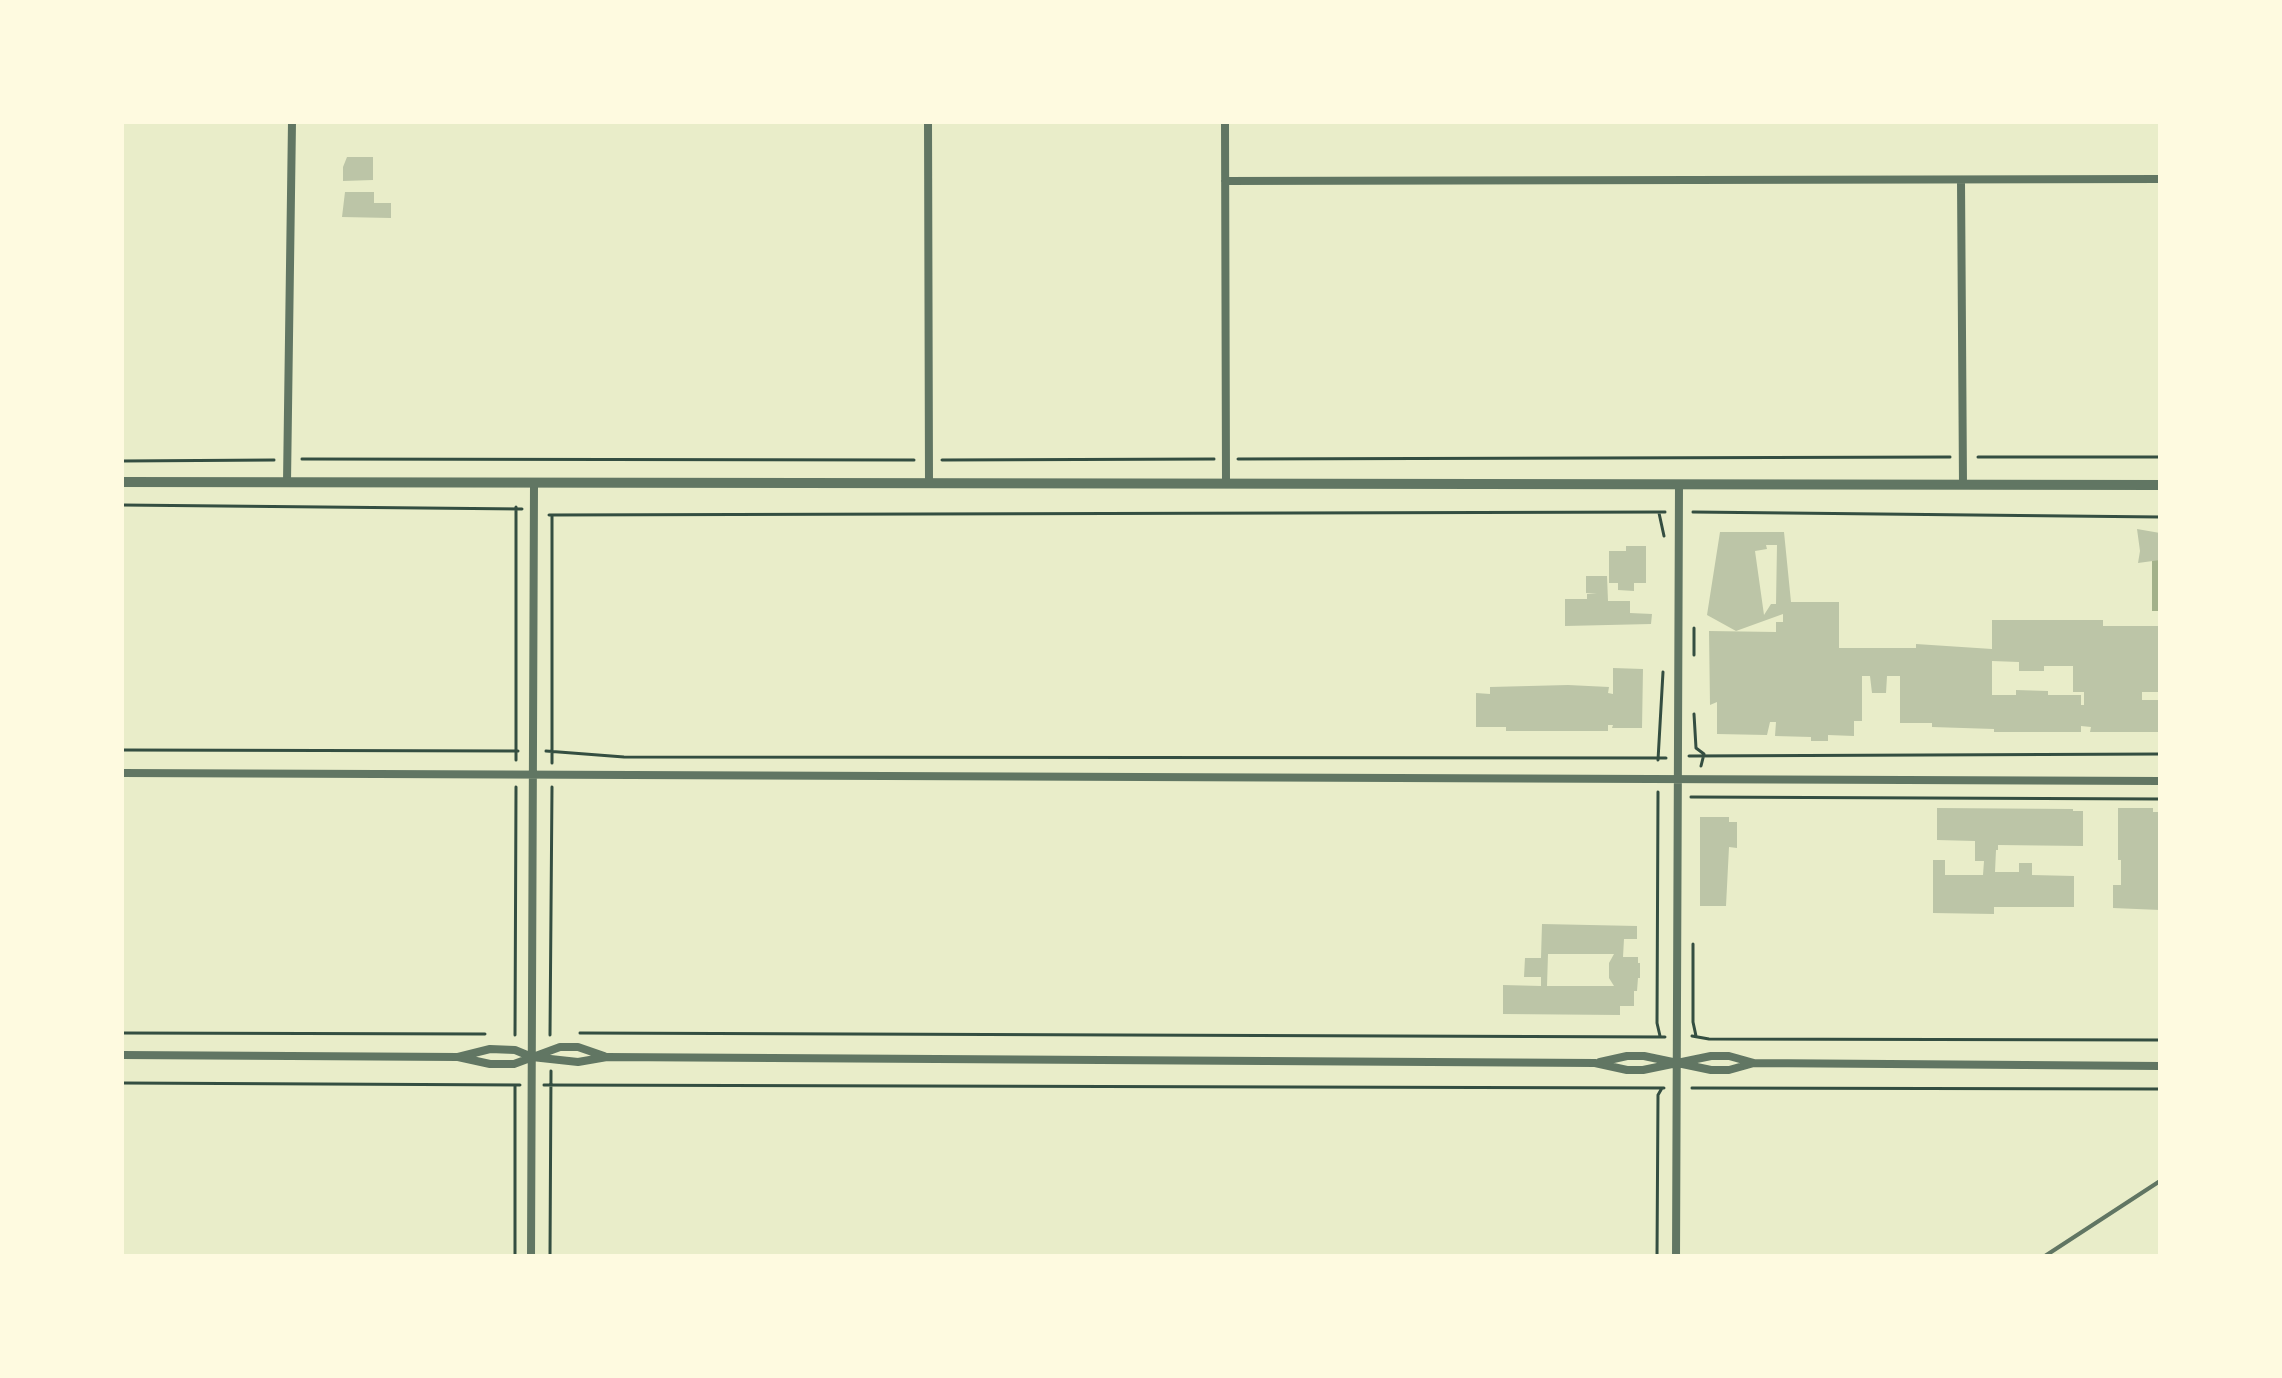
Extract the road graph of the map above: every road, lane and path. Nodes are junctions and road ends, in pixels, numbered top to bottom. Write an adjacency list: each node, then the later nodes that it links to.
1 (292, 122): 10 (street)
2 (928, 122): 13 (street)
3 (1225, 122): 5 (street)
4 (2160, 179): 6 (street)
5 (1225, 181): 6 (street); 12 (street)
6 (1961, 181): 15 (street)
7 (267, 460): 8 (path)
8 (122, 461)
9 (122, 482): 10 (street)
10 (287, 482): 11 (street)
11 (534, 483): 13 (street); 20 (street)
12 (1226, 483): 13 (street); 14 (street)
13 (929, 484)
14 (1679, 484): 15 (street); 18 (street)
15 (1963, 485): 16 (street)
16 (2160, 485)
17 (122, 505): 20 (path)
18 (1679, 512): 19 (path); 22 (path); 33 (street)
19 (1659, 513): 21 (path); 23 (path)
20 (534, 514): 21 (path); 29 (street)
21 (552, 515): 30 (path)
22 (2160, 517)
23 (1664, 537)
24 (1694, 628): 25 (path)
25 (1694, 658)
26 (1663, 671): 34 (path)
27 (1693, 703): 31 (path)
28 (122, 750): 29 (path)
29 (533, 751): 30 (path); 36 (street)
30 (552, 752): 34 (path); 37 (path)
31 (1704, 754): 32 (path); 33 (path); 40 (path)
32 (2160, 754)
33 (1678, 757): 34 (path); 39 (street)
34 (1658, 759): 38 (path)
35 (122, 773): 36 (street)
36 (533, 774): 37 (street); 45 (street)
37 (552, 774): 38 (street); 46 (path)
38 (1658, 779): 39 (street); 52 (path)
39 (1678, 779): 40 (street); 50 (street)
40 (1699, 779): 41 (street); 42 (path)
41 (2160, 781)
42 (2160, 799)
43 (1693, 932): 51 (path)
44 (122, 1033): 48 (path)
45 (532, 1033): 46 (path); 49 (path); 57 (street)
46 (550, 1033): 55 (path)
47 (581, 1033): 52 (path)
48 (499, 1034)
49 (515, 1035)
50 (1677, 1036): 51 (path); 52 (path); 60 (street)
51 (1696, 1036): 53 (path)
52 (1660, 1037)
53 (2160, 1040)
54 (122, 1055): 56 (street)
55 (551, 1055): 57 (street); 58 (street); 58 (street); 66 (path)
56 (458, 1057): 57 (street); 57 (street)
57 (532, 1057): 65 (street)
58 (607, 1057): 59 (street)
59 (1595, 1063): 60 (street); 60 (street)
60 (1677, 1063): 61 (street); 61 (street); 68 (street)
61 (1754, 1063): 62 (street)
62 (2160, 1066)
63 (122, 1083): 64 (path)
64 (515, 1085): 65 (path); 71 (path)
65 (532, 1085): 66 (path); 72 (street)
66 (551, 1085): 67 (path); 73 (path)
67 (1662, 1088): 68 (path); 74 (path)
68 (1677, 1088): 69 (path); 75 (street)
69 (2160, 1089)
70 (2160, 1181): 76 (lane)
71 (515, 1256)
72 (531, 1256)
73 (550, 1256)
74 (1657, 1256)
75 (1676, 1256)
76 (2045, 1256)

